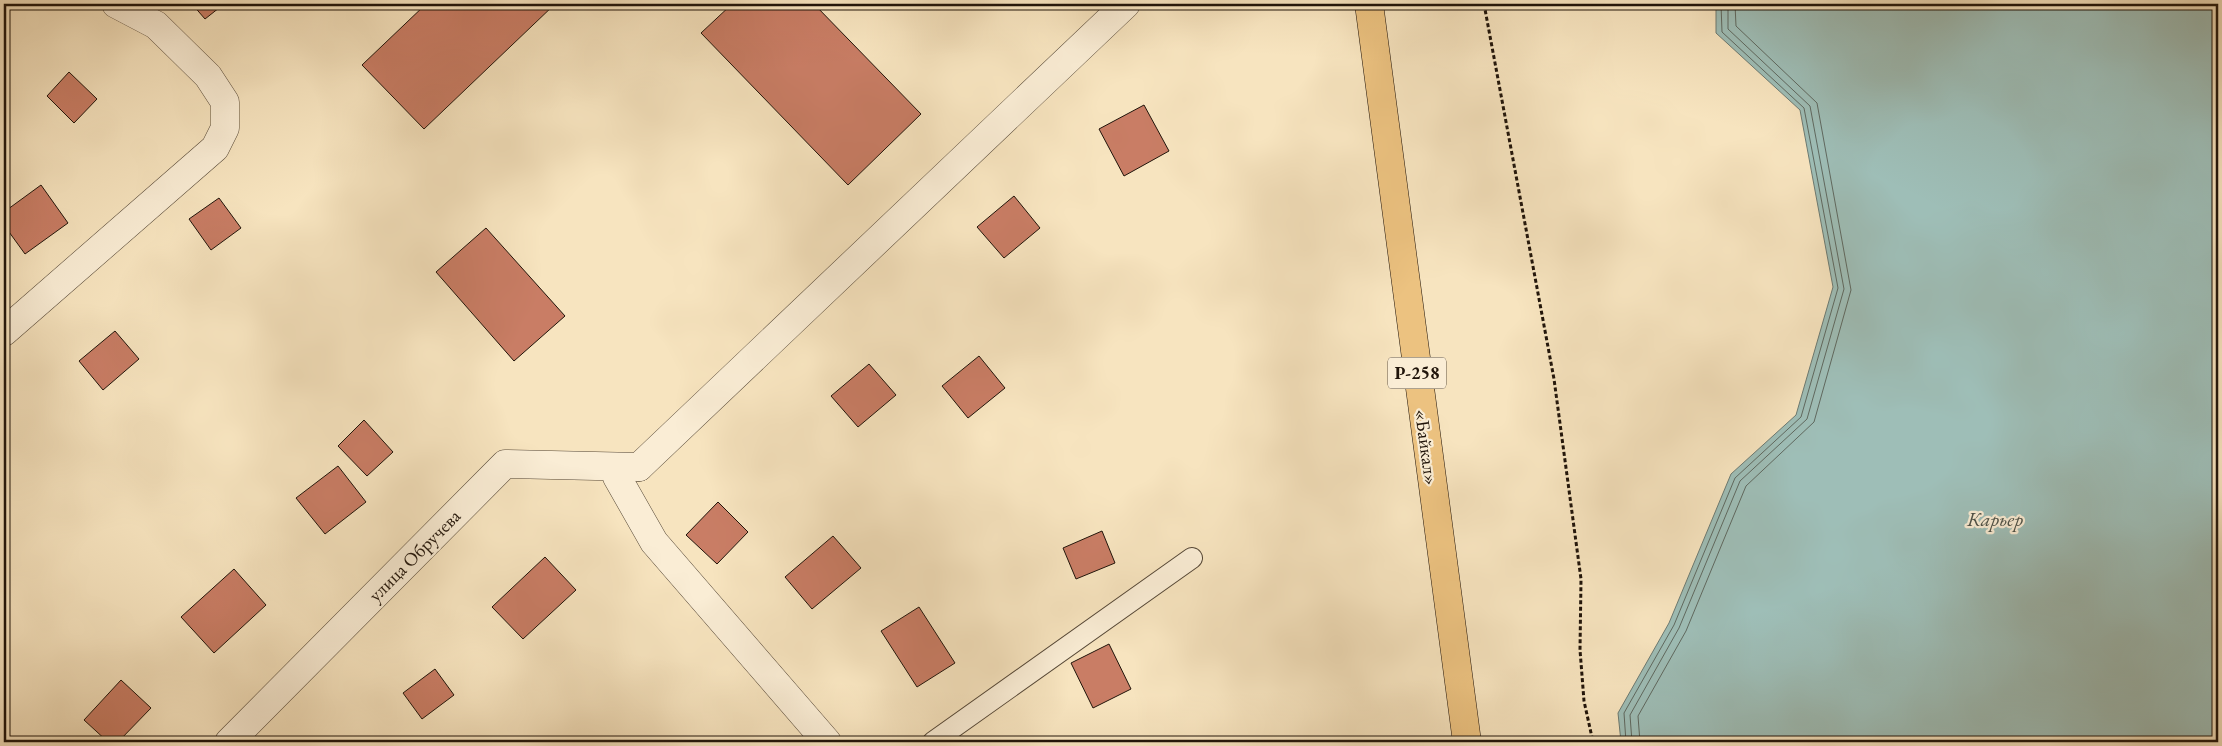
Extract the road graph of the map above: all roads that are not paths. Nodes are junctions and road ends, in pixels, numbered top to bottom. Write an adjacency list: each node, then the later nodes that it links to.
1 (116, 4): 4 (street)
2 (1126, 4): 5 (street)
3 (1369, 4): 10 (highway, «Байкал» / Р-258)
4 (4, 332)
5 (627, 467): 7 (street, улица Обручева); 8 (street)
6 (1192, 558): 9 (lane)
7 (229, 742)
8 (827, 742)
9 (933, 742)
10 (1467, 742)

